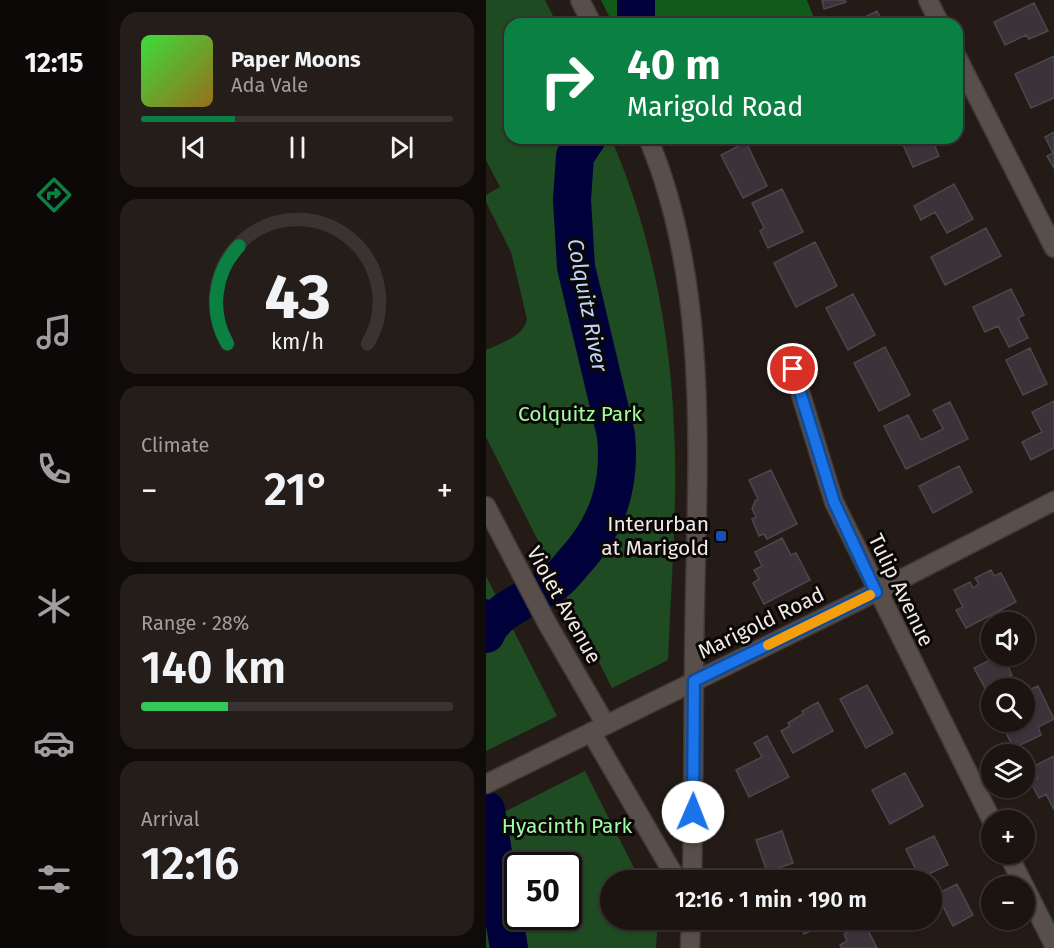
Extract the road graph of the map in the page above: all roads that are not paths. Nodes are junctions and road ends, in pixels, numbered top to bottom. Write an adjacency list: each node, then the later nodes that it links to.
1 (580, 0): 3 (street)
2 (928, 0): 4 (street)
3 (589, 18)
4 (937, 18)
5 (963, 69): 7 (street)
6 (651, 144): 12 (street)
7 (1054, 248)
8 (793, 369): 11 (street, Tulip Avenue)
9 (1054, 501): 11 (street, Marigold Road)
10 (486, 506): 13 (street, Violet Avenue)
11 (876, 592): 12 (street, Marigold Road); 15 (street, Tulip Avenue)
12 (694, 681): 13 (street, Marigold Road); 18 (street)
13 (599, 728): 14 (street, Marigold Road); 17 (street, Violet Avenue)
14 (487, 784)
15 (986, 810)
16 (1013, 864): 20 (street)
17 (671, 870)
18 (692, 870)
19 (691, 930): 21 (street)
20 (1054, 945)
21 (690, 948)

